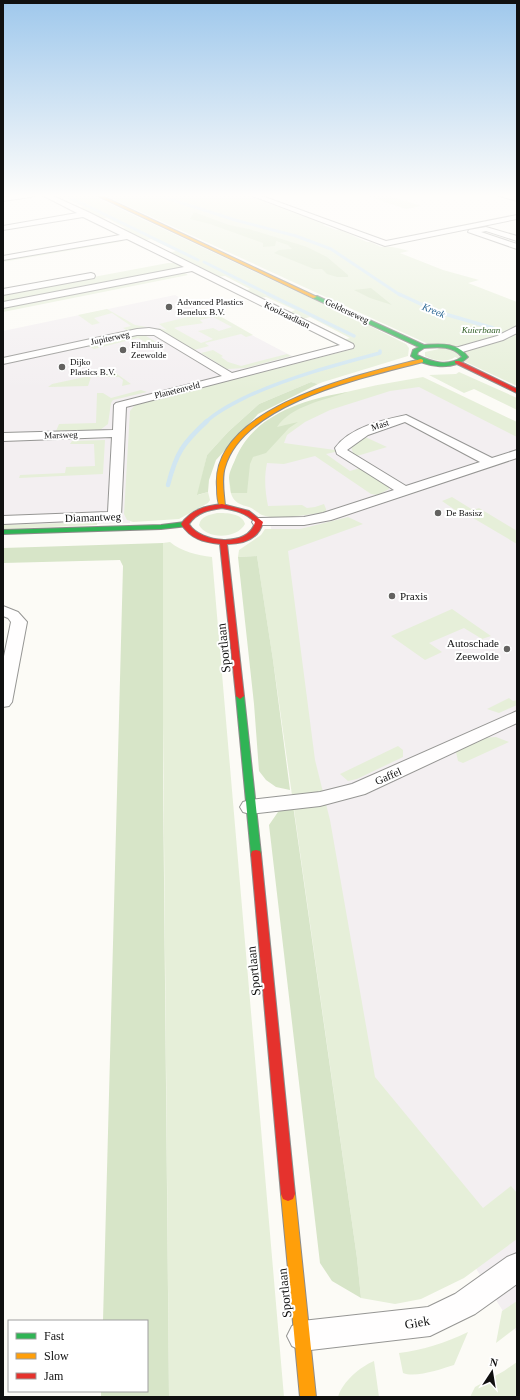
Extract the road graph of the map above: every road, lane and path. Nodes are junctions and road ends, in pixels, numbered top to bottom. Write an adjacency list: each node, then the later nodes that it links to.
1 (175, 260): 4 (street)
2 (177, 260): 5 (street, Koolzaadlaan)
3 (238, 260): 10 (street, Gelderseweg)
4 (165, 262)
5 (194, 268): 8 (street); 11 (street, Koolzaadlaan)
6 (96, 275): 7 (street)
7 (3, 292)
8 (3, 305)
9 (517, 329): 12 (street)
10 (423, 347): 12 (street); 14 (street)
11 (342, 348): 16 (street, Planetenveld)
12 (459, 350): 15 (street)
13 (3, 361): 16 (street, Jupiterweg)
14 (421, 361): 15 (street); 23 (street)
15 (457, 362): 17 (street)
16 (230, 376): 18 (street, Planetenveld)
17 (517, 391)
18 (119, 433): 19 (street, Marsweg); 25 (street, Planetenveld)
19 (3, 437)
20 (517, 454): 21 (street)
21 (491, 463): 22 (street); 22 (street, Mast)
22 (404, 491): 26 (street)
23 (222, 506): 26 (street); 27 (street)
24 (3, 520): 25 (street)
25 (113, 522): 27 (street, Diamantweg); 28 (street, Diamantweg)
26 (259, 522): 29 (street)
27 (185, 524): 29 (street)
28 (3, 532)
29 (223, 542): 33 (street, Sportlaan)
30 (3, 611): 31 (street)
31 (3, 702)
32 (517, 716): 33 (street, Gaffel)
33 (250, 807): 35 (street, Sportlaan)
34 (517, 1267): 35 (street, Giek)
35 (302, 1336): 36 (street, Sportlaan)
36 (308, 1397)

